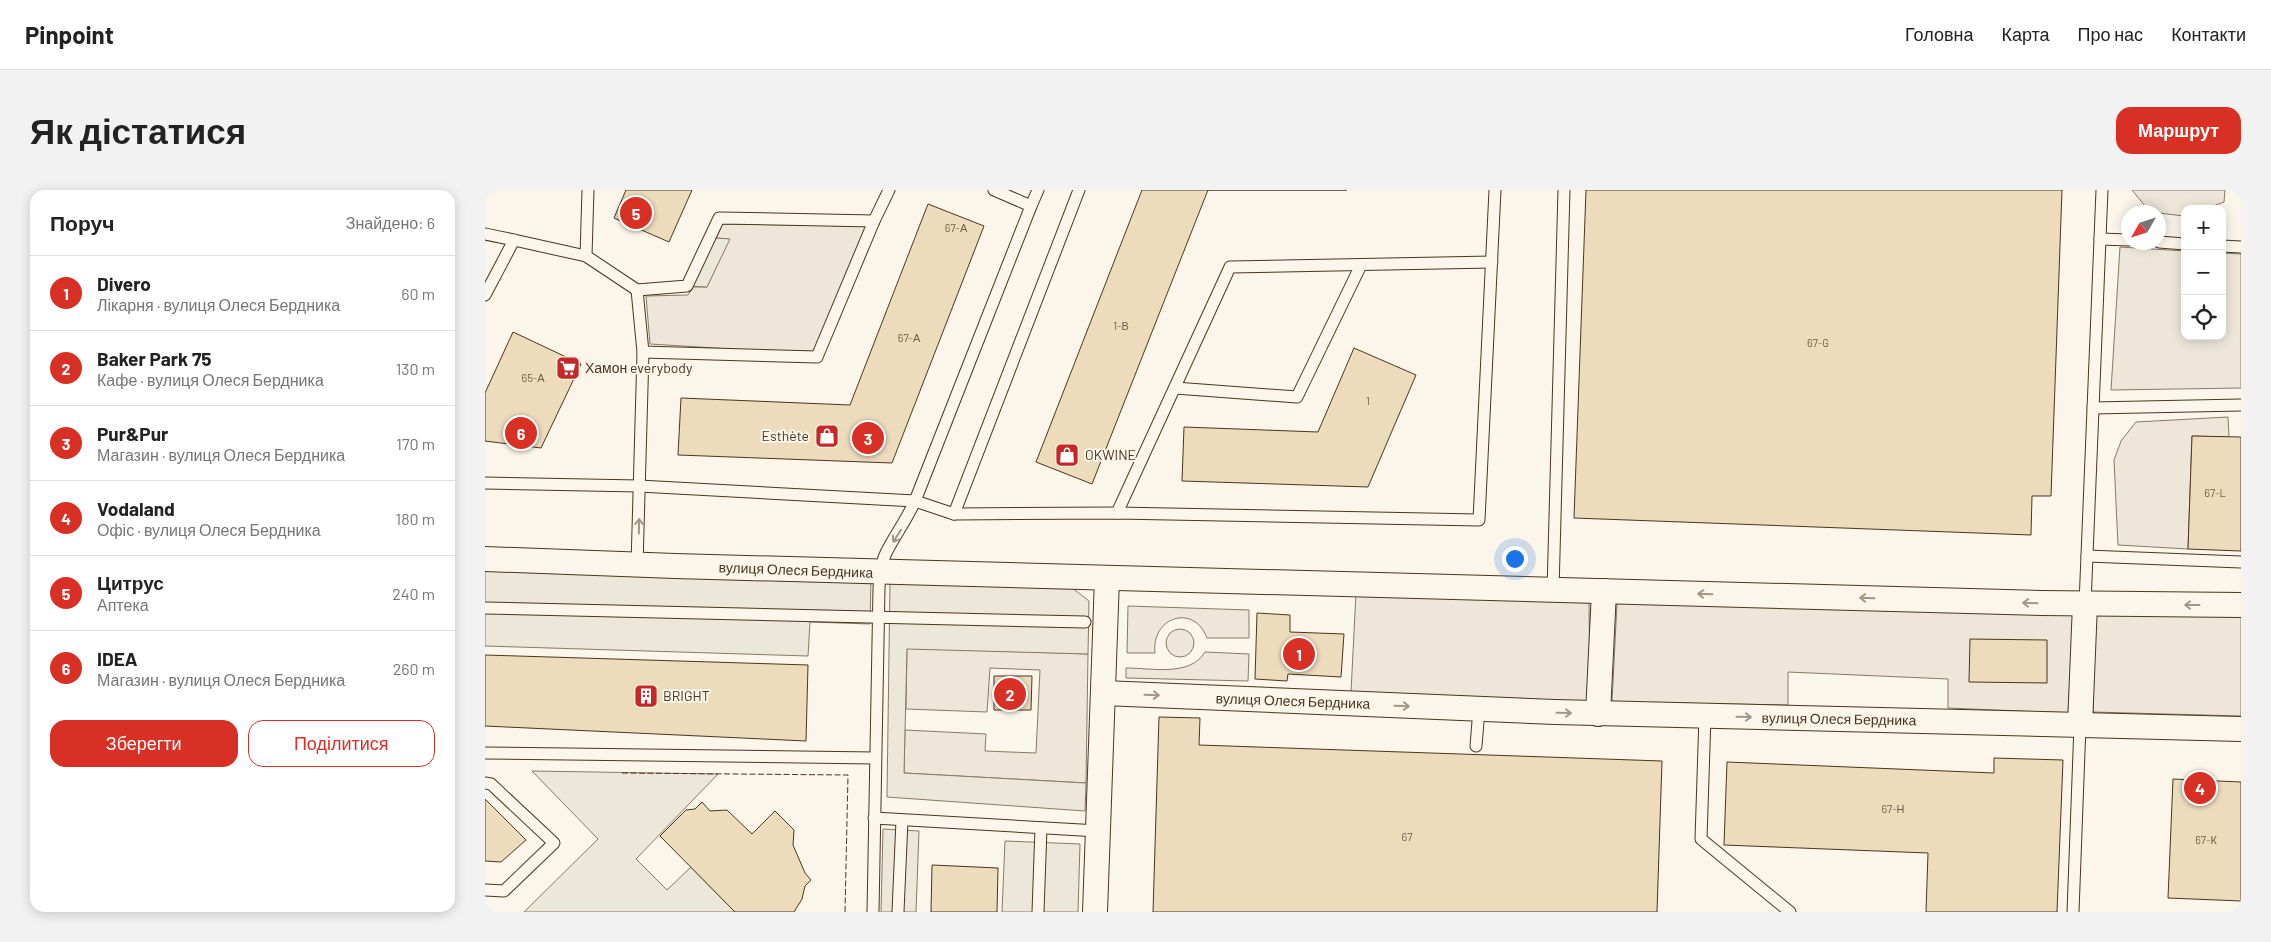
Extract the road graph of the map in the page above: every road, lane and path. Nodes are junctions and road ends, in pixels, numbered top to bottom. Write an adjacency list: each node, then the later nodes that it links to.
1 (588, 190): 19 (lane)
2 (889, 190): 10 (lane)
3 (994, 190): 9 (lane)
4 (1038, 190): 9 (lane)
5 (1079, 190): 32 (lane)
6 (1495, 190): 20 (lane)
7 (1564, 190): 39 (lane)
8 (2102, 190): 12 (lane)
9 (1031, 206): 30 (lane)
10 (873, 221): 22 (lane); 24 (lane)
11 (485, 234): 13 (lane)
12 (2100, 239): 14 (lane); 27 (lane)
13 (514, 240): 19 (lane); 23 (lane)
14 (2121, 240)
15 (2166, 243): 16 (lane)
16 (2181, 244)
17 (2226, 246): 18 (lane)
18 (2241, 247)
19 (585, 256): 22 (lane)
20 (1493, 262): 21 (lane); 31 (lane)
21 (1361, 266): 25 (lane); 25 (lane)
22 (637, 290): 24 (lane)
23 (485, 294)
24 (643, 352): 29 (lane)
25 (1175, 388): 31 (lane)
26 (2241, 405): 27 (lane)
27 (2093, 408): 33 (lane)
28 (485, 483): 29 (lane)
29 (639, 486): 30 (lane); 36 (lane, one-way to 29)
30 (915, 501): 32 (lane); 37 (lane, one-way to 37)
31 (1117, 513): 32 (lane)
32 (954, 514)
33 (2087, 556): 35 (lane); 41 (lane)
34 (485, 559): 36 (street, вулиця Олеся Бердника)
35 (2241, 562)
36 (637, 565): 37 (street, вулиця Олеся Бердника)
37 (881, 572): 38 (street, вулиця Олеся Бердника); 44 (lane)
38 (1107, 578): 39 (street, вулиця Олеся Бердника); 46 (street)
39 (1553, 590): 40 (street, вулиця Олеся Бердника)
40 (1604, 591): 41 (street, вулиця Олеся Бердника, one-way to 40); 48 (street)
41 (2085, 604): 42 (street, вулиця Олеся Бердника, one-way to 41); 50 (street)
42 (2241, 605)
43 (485, 608): 44 (lane)
44 (879, 618): 45 (lane); 54 (lane)
45 (1085, 622)
46 (1103, 693): 47 (street, вулиця Олеся Бердника, one-way to 47); 59 (street)
47 (1479, 709): 48 (street, вулиця Олеся Бердника, one-way to 48); 52 (lane)
48 (1598, 714): 49 (street, вулиця Олеся Бердника)
49 (1705, 716): 50 (street, вулиця Олеся Бердника, one-way to 50); 65 (lane)
50 (2080, 725): 51 (street, вулиця Олеся Бердника); 66 (lane)
51 (2241, 729)
52 (1476, 746)
53 (485, 753): 54 (lane)
54 (875, 758): 56 (lane)
55 (485, 783): 60 (lane)
56 (875, 818): 57 (lane); 61 (lane)
57 (902, 820): 58 (lane); 62 (lane)
58 (1041, 828): 59 (lane); 63 (lane)
59 (1098, 831): 64 (street)
60 (485, 890)
61 (873, 912)
62 (898, 912)
63 (1038, 912)
64 (1095, 912)
65 (1790, 912)
66 (2073, 912)

